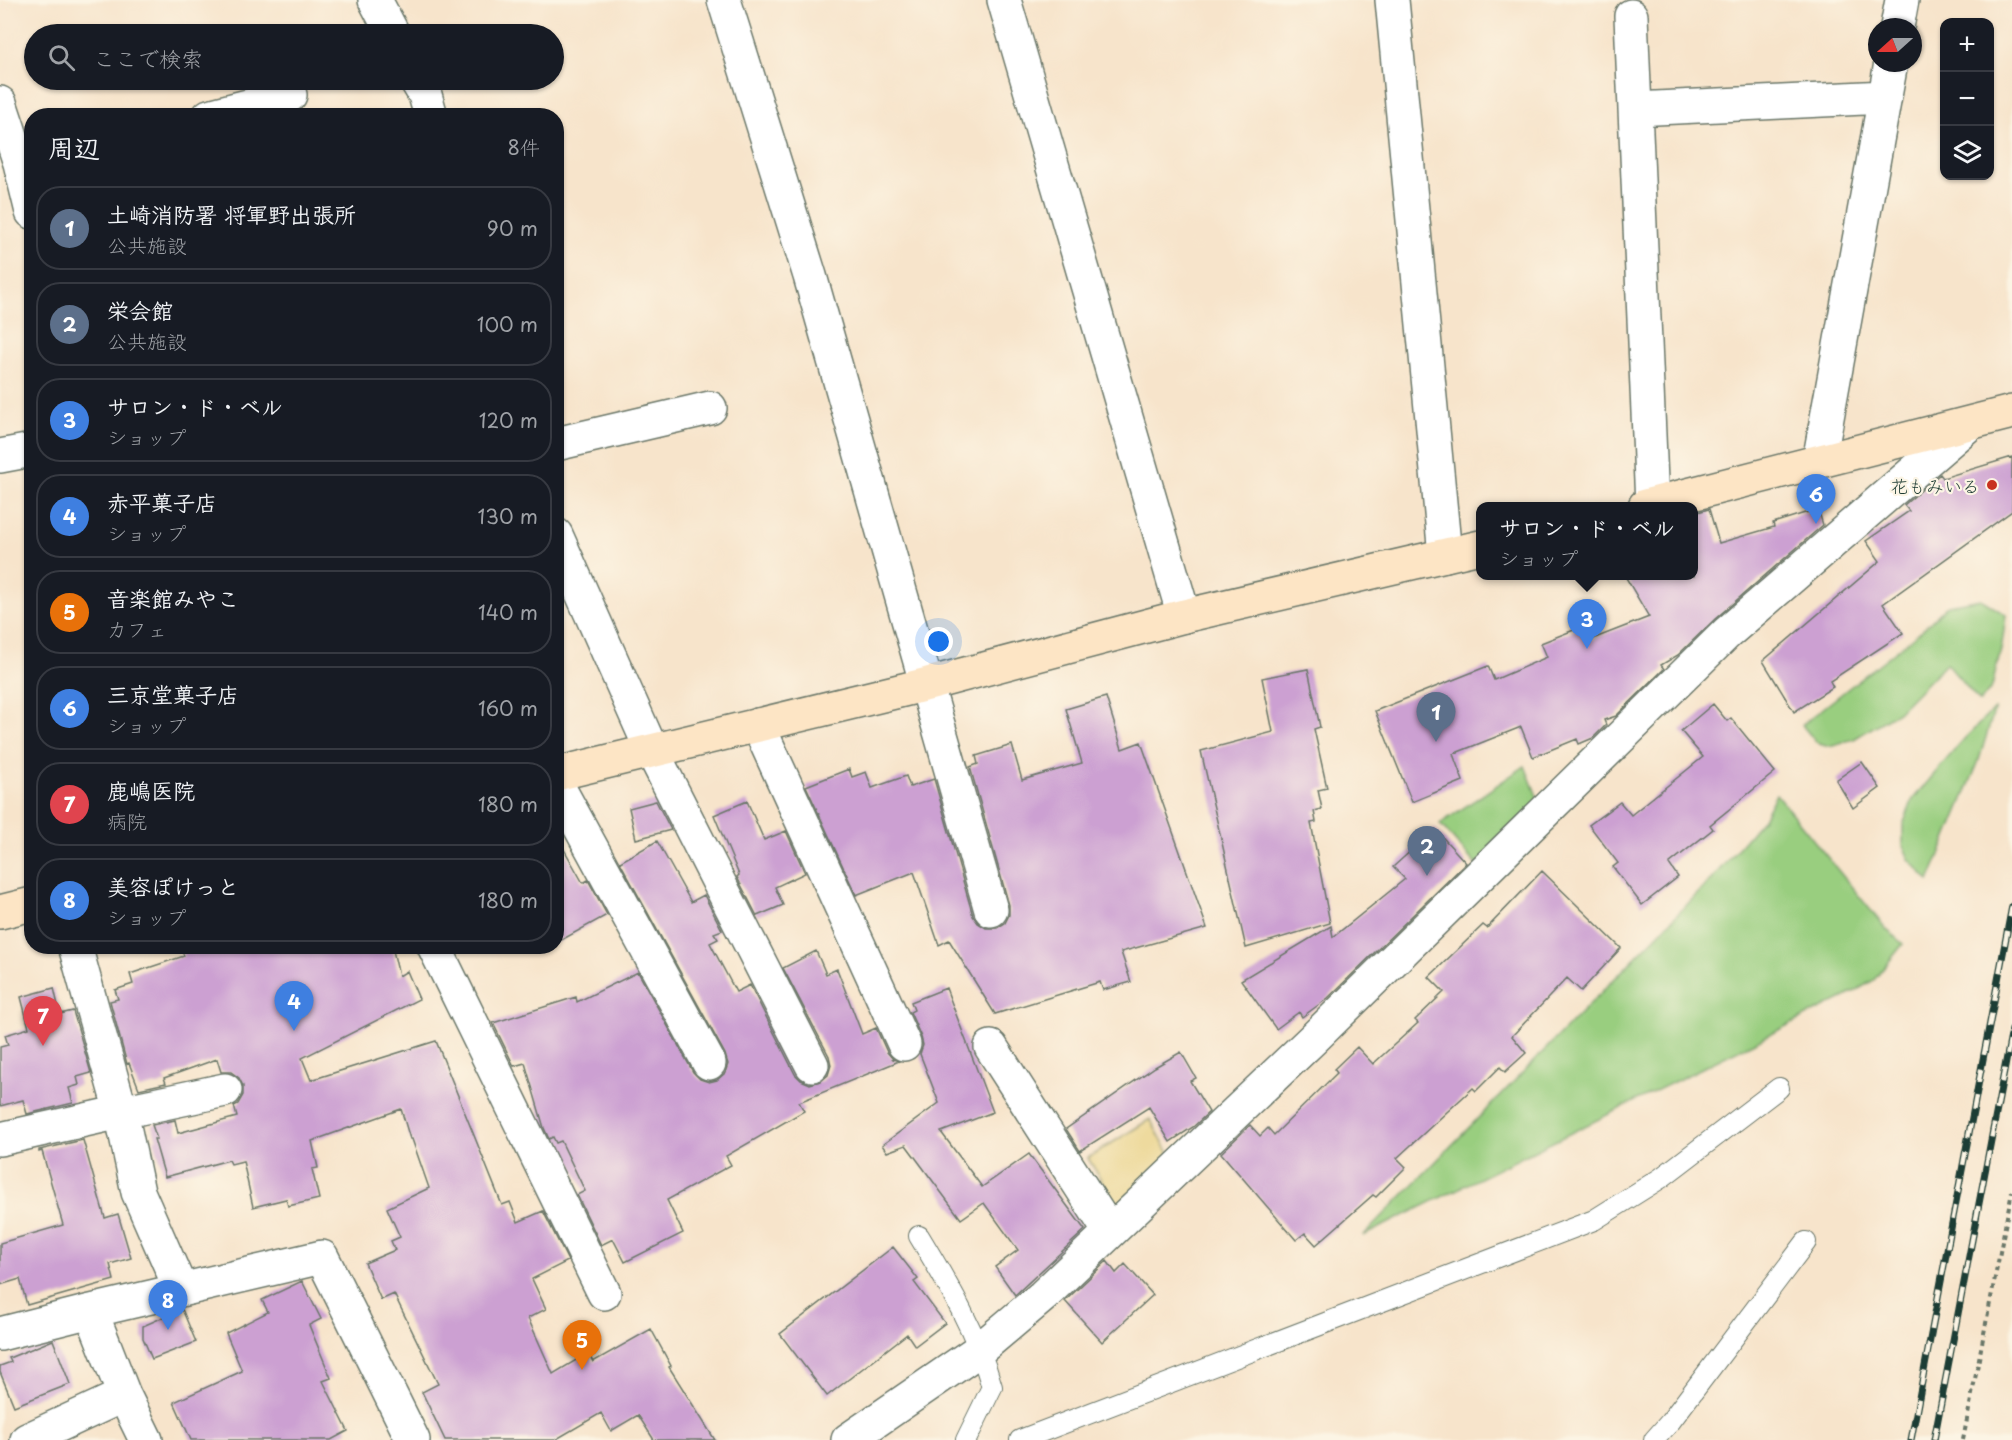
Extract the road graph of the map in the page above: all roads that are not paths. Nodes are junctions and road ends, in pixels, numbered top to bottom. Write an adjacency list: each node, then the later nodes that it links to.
1 (375, 0): 8 (street)
2 (724, 0): 31 (street)
3 (1004, 0): 30 (street)
4 (1392, 0): 29 (street)
5 (1902, 0): 7 (street)
6 (1631, 16): 16 (street)
7 (1899, 18)
8 (388, 24)
9 (1889, 72): 12 (street)
10 (422, 90): 15 (street)
11 (290, 95): 14 (street)
12 (1885, 97): 16 (street); 24 (street)
13 (0, 103): 17 (street)
14 (240, 108)
15 (428, 108)
16 (1635, 109): 25 (street)
17 (24, 157)
18 (710, 408): 21 (street)
19 (2012, 412): 20 (street)
20 (1968, 425): 24 (street); 49 (street)
21 (564, 442)
22 (24, 452): 23 (street)
23 (0, 456)
24 (1819, 462): 26 (street)
25 (1648, 502)
26 (1664, 502)
27 (1476, 548): 29 (street)
28 (564, 553): 33 (street)
29 (1445, 555): 30 (street)
30 (1185, 616): 31 (street)
31 (928, 684): 32 (street); 37 (street)
32 (758, 725): 33 (street); 41 (street)
33 (652, 751): 34 (street); 44 (street)
34 (564, 772)
35 (564, 798): 43 (street)
36 (24, 906): 38 (street)
37 (991, 910)
38 (0, 912)
39 (77, 954): 47 (street)
40 (438, 954): 53 (street)
41 (904, 1044)
42 (990, 1047): 49 (street)
43 (709, 1063)
44 (812, 1065)
45 (1779, 1088): 63 (lane)
46 (225, 1090): 47 (street)
47 (121, 1112): 48 (street); 52 (street)
48 (0, 1139)
49 (1110, 1232): 56 (street)
50 (919, 1236): 56 (lane)
51 (1806, 1242): 64 (lane)
52 (181, 1290): 54 (street); 60 (street)
53 (604, 1293)
54 (91, 1311): 55 (street); 57 (street)
55 (0, 1334)
56 (979, 1350): 61 (street); 62 (lane)
57 (124, 1395): 58 (street); 59 (street)
58 (27, 1440)
59 (146, 1440)
60 (412, 1440)
61 (848, 1440)
62 (966, 1440)
63 (1020, 1440)
64 (1654, 1440)

